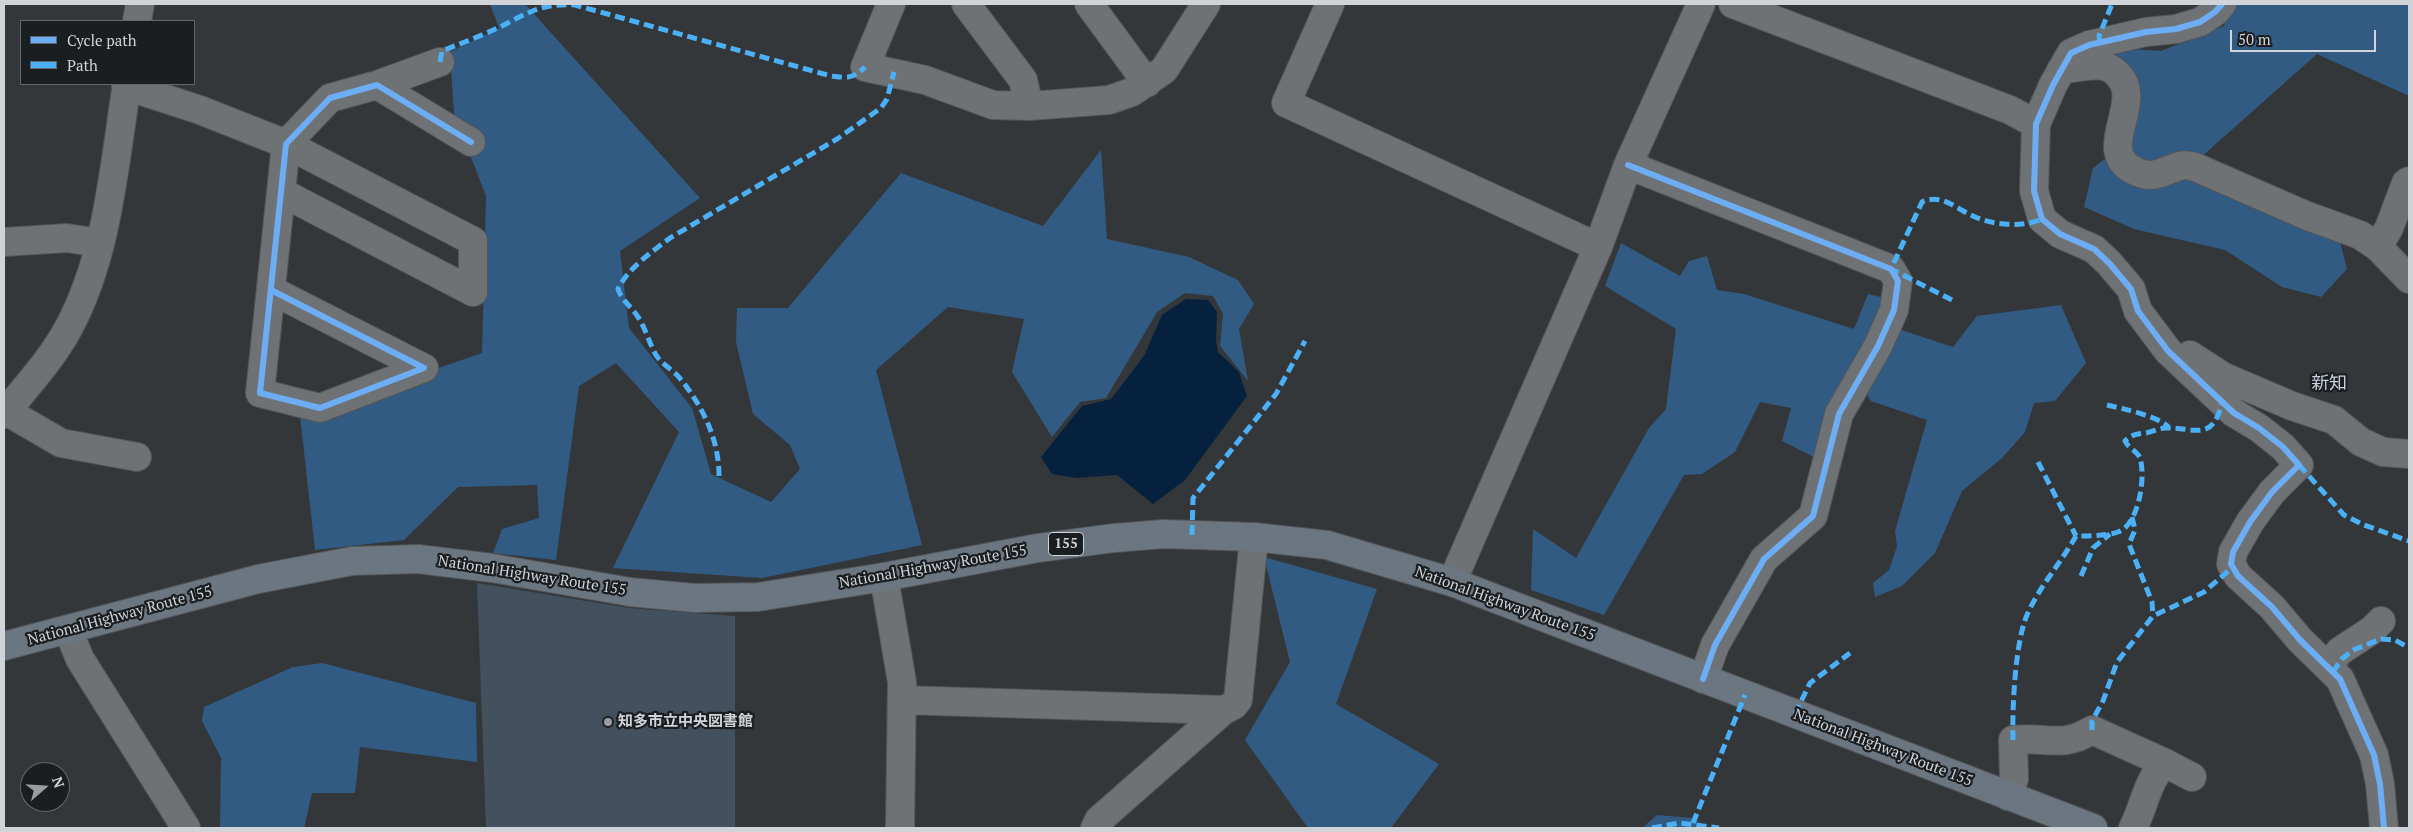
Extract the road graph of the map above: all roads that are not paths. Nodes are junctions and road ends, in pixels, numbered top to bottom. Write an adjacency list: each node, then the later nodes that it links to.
1 (140, 4): 10 (street)
2 (891, 4): 16 (street)
3 (966, 4): 16 (street)
4 (1089, 4): 13 (street)
5 (1206, 4): 13 (street)
6 (1330, 4): 25 (street)
7 (1701, 4): 20 (street)
8 (1733, 4): 17 (street)
9 (2222, 4): 12 (street)
10 (137, 20)
11 (440, 62): 15 (street)
12 (2061, 70): 17 (street); 26 (street)
13 (1147, 83): 16 (street)
14 (127, 85): 19 (street); 24 (street)
15 (377, 85): 18 (street); 19 (street)
16 (1029, 106)
17 (2036, 124): 29 (street)
18 (471, 142)
19 (286, 144): 22 (street); 22 (street)
20 (1628, 165): 25 (street); 40 (street)
21 (2409, 181): 26 (street)
22 (281, 192): 28 (street)
23 (4, 242): 24 (street)
24 (100, 243): 30 (street)
25 (1598, 247): 35 (street)
26 (2378, 247): 27 (street)
27 (2409, 279)
28 (271, 290): 28 (street)
29 (2161, 342): 31 (street); 39 (street)
30 (5, 412): 32 (street)
31 (2409, 454)
32 (137, 457)
33 (1254, 537): 34 (highway, National Highway Route 155 / 155); 35 (highway, National Highway Route 155 / 155); 42 (street)
34 (884, 577): 37 (highway, National Highway Route 155 / 155); 41 (street)
35 (1452, 582): 40 (highway, National Highway Route 155 / 155)
36 (2381, 620): 39 (street)
37 (68, 630): 38 (highway, National Highway Route 155 / 155); 46 (street)
38 (4, 646)
39 (2327, 666): 51 (street)
40 (1703, 679): 45 (highway, National Highway Route 155 / 155)
41 (902, 700): 42 (street); 47 (street)
42 (1224, 710): 48 (street)
43 (2165, 764): 44 (street); 45 (street); 50 (street)
44 (2192, 776)
45 (2008, 796): 49 (highway, National Highway Route 155 / 155)
46 (186, 828)
47 (900, 828)
48 (1095, 828)
49 (2093, 828)
50 (2132, 828)
51 (2384, 828)

